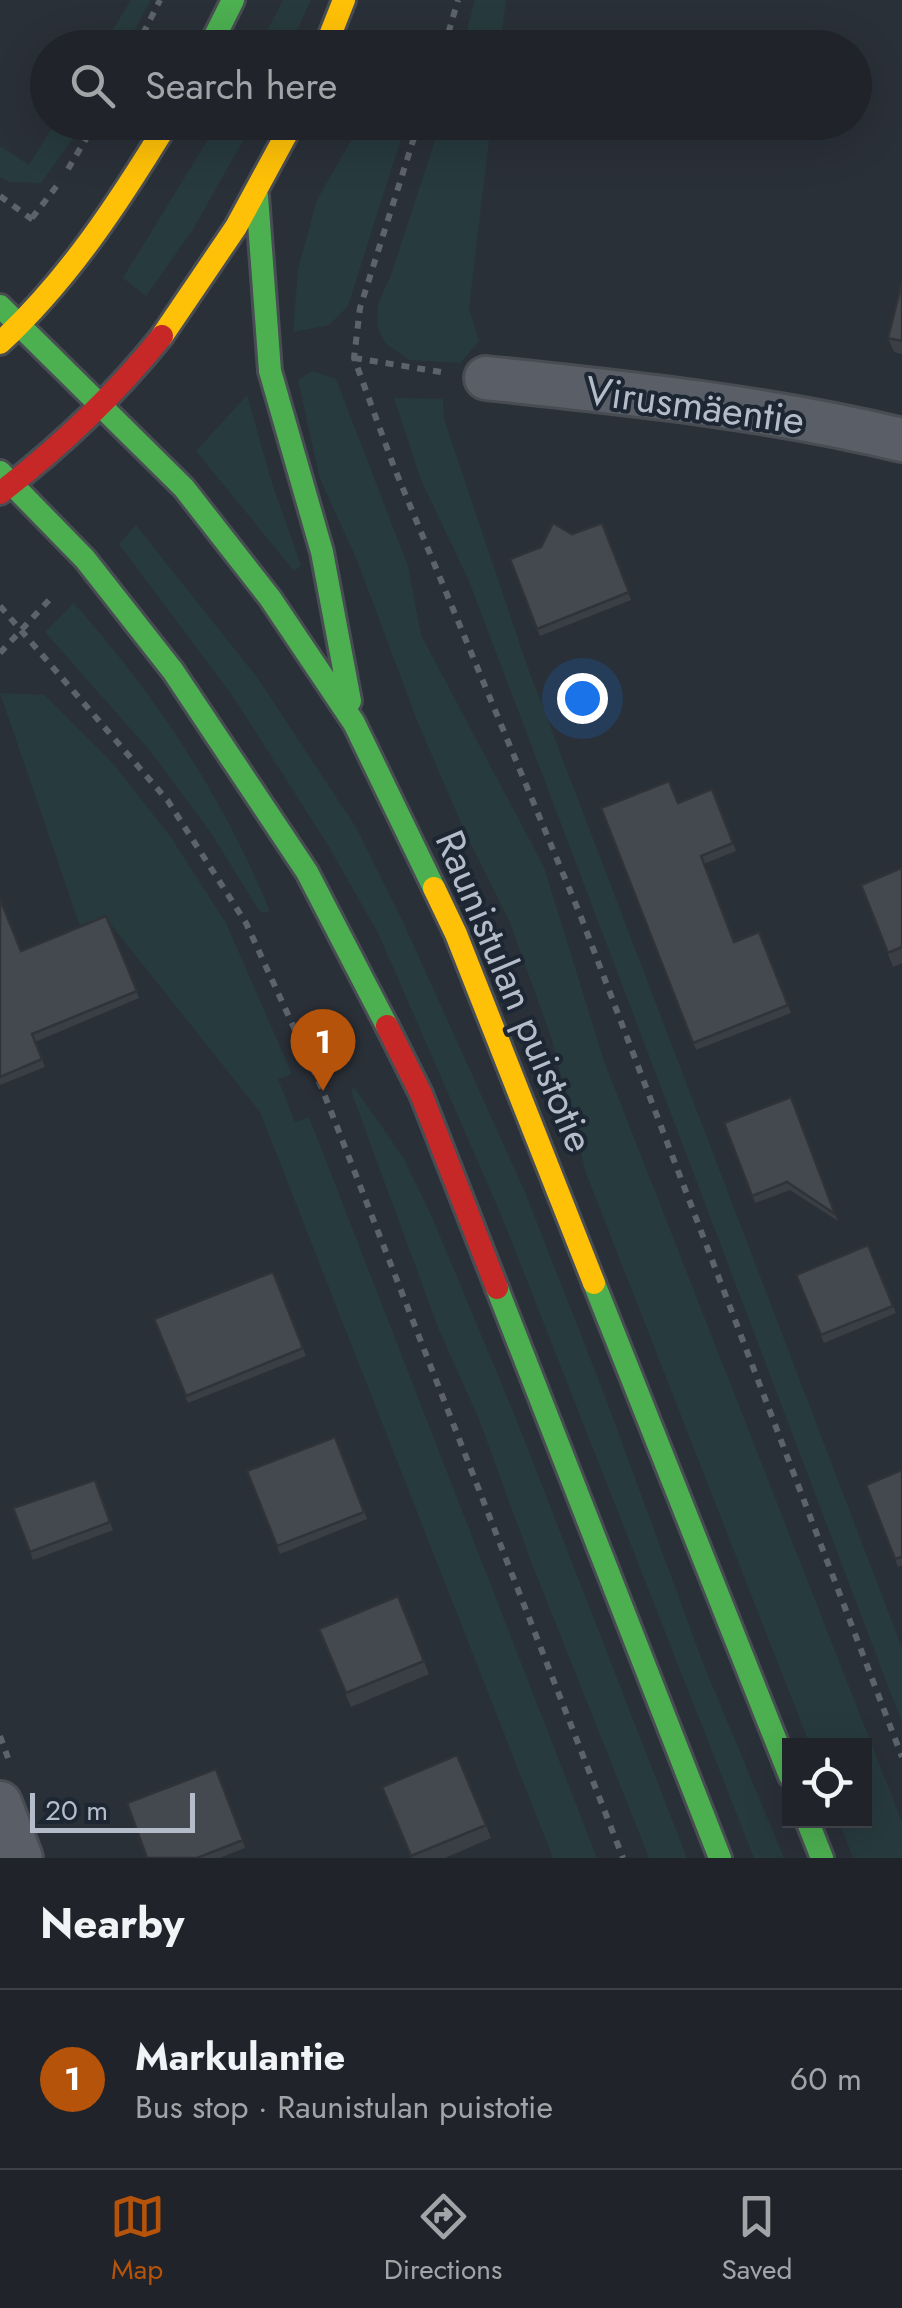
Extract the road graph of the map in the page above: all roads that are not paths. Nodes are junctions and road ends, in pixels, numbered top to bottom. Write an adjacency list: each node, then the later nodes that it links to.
1 (233, 0): 3 (main road)
2 (344, 0): 4 (main road)
3 (217, 30)
4 (332, 30)
5 (156, 140): 9 (main road)
6 (284, 140): 7 (main road)
7 (257, 196): 12 (main road); 15 (main road)
8 (0, 306): 9 (main road, Raunistulan puistotie)
9 (20, 326): 10 (main road); 12 (main road, Raunistulan puistotie)
10 (0, 343)
11 (486, 378): 13 (street, Virusmäentie)
12 (104, 408): 14 (main road); 15 (main road, Raunistulan puistotie)
13 (902, 440)
14 (4, 483): 20 (main road)
15 (354, 723): 16 (main road, Raunistulan puistotie)
16 (782, 1756)
17 (0, 1803): 19 (street)
18 (810, 1828): 21 (main road)
19 (20, 1858)
20 (720, 1858)
21 (822, 1858)

